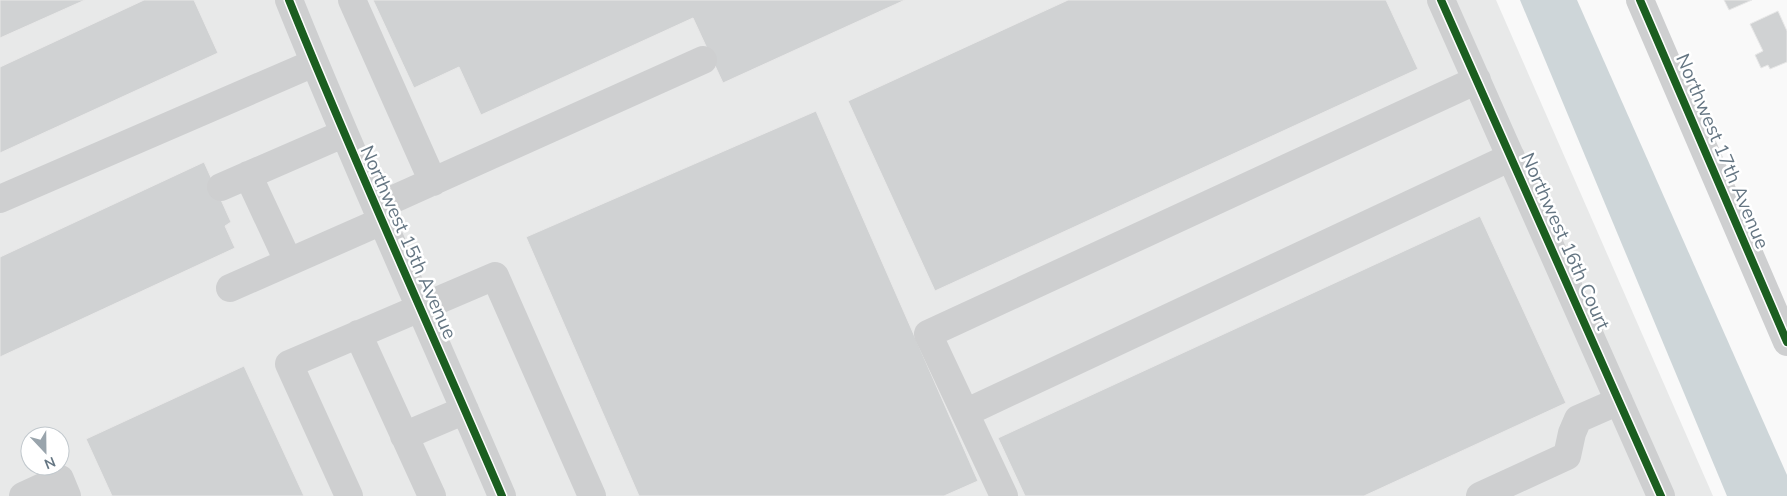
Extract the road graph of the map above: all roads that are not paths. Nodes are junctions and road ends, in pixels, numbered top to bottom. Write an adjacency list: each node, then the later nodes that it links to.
1 (289, 0): 6 (street, Northwest 15th Avenue)
2 (352, 0): 11 (street)
3 (1442, 0): 7 (street, Northwest 16th Court)
4 (1640, 0): 19 (street, Northwest 17th Avenue)
5 (704, 60): 11 (street)
6 (314, 63): 8 (street, Northwest 15th Avenue); 13 (street)
7 (1477, 80): 9 (street, Northwest 16th Court); 22 (street)
8 (343, 134): 10 (street); 14 (street, Northwest 15th Avenue)
9 (1511, 157): 20 (street, Northwest 16th Court); 22 (street)
10 (248, 175): 12 (street); 15 (street)
11 (433, 182): 14 (street)
12 (221, 187)
13 (0, 199)
14 (379, 214): 15 (street); 17 (street, Northwest 15th Avenue)
15 (288, 261): 16 (street)
16 (230, 288)
17 (421, 307): 18 (street); 21 (street, Northwest 15th Avenue); 30 (street)
18 (358, 334): 23 (street); 27 (street)
19 (1787, 342)
20 (1619, 401): 24 (street, Northwest 16th Court); 32 (street)
21 (466, 410): 23 (street); 29 (street, Northwest 15th Avenue)
22 (965, 414): 31 (street)
23 (404, 436): 28 (street)
24 (1659, 495)
25 (23, 496): 26 (street)
26 (68, 496)
27 (349, 496)
28 (432, 496)
29 (502, 496)
30 (592, 496)
31 (1004, 496)
32 (1480, 496)

